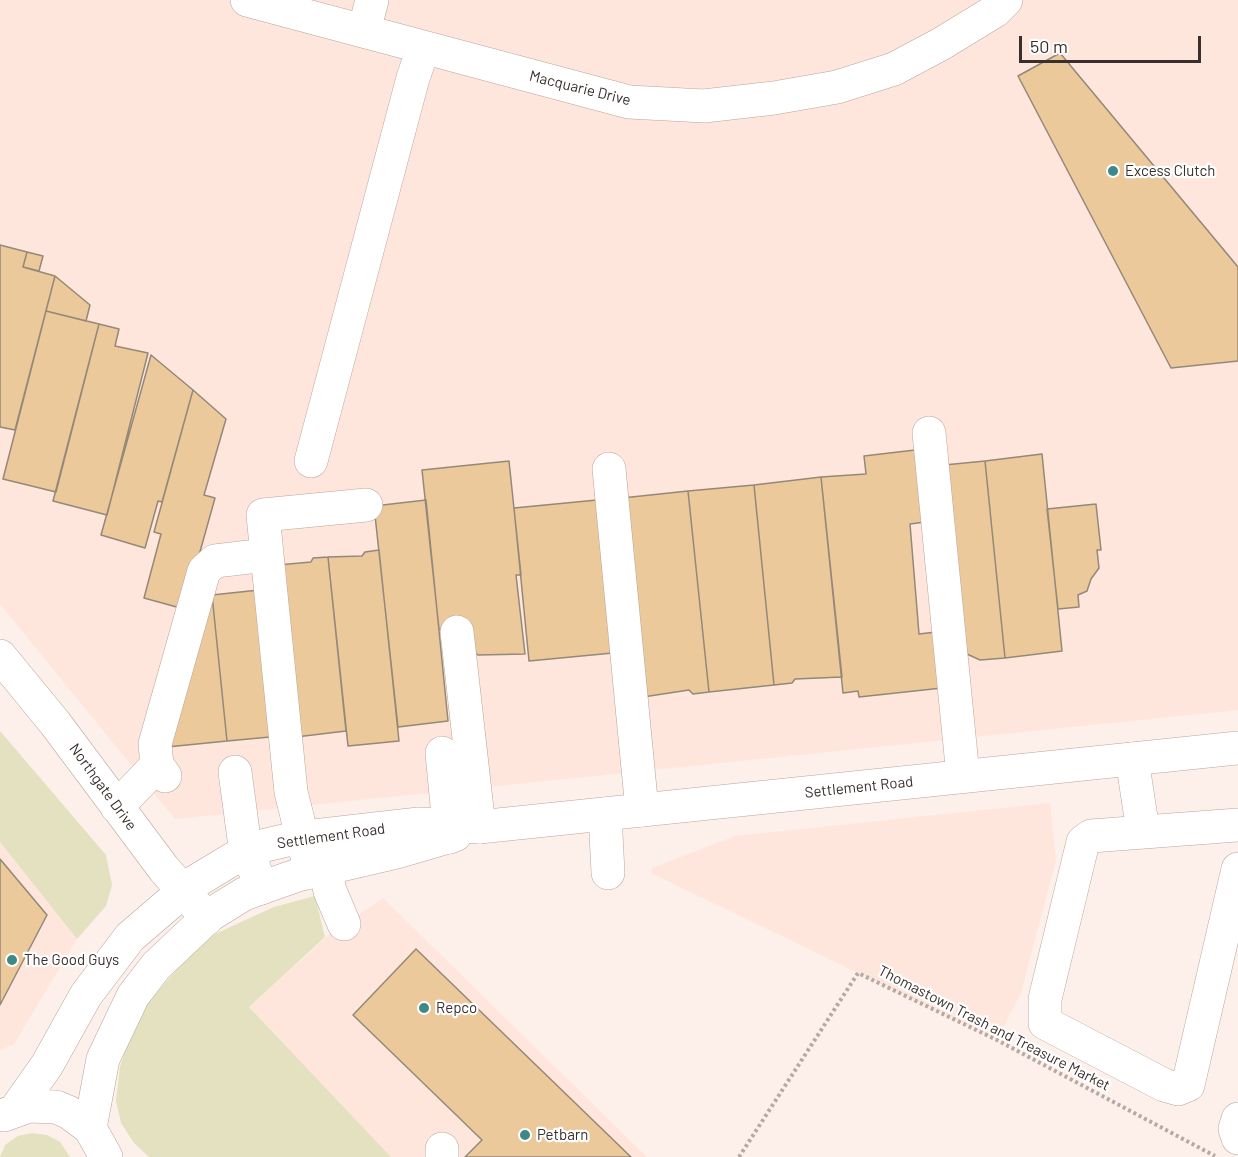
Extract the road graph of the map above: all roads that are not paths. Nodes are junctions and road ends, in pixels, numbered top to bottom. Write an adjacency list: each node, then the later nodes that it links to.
1 (247, 0): 4 (main road, Macquarie Drive)
2 (372, 0): 4 (main road)
3 (1006, 0): 5 (main road, Macquarie Drive)
4 (363, 31): 5 (main road, Macquarie Drive)
5 (423, 49): 7 (main road)
6 (929, 433): 17 (main road)
7 (312, 461)
8 (609, 469): 19 (main road)
9 (366, 505): 24 (main road)
10 (249, 557): 18 (main road)
11 (457, 632): 22 (main road)
12 (0, 656): 18 (main road, Northgate Drive)
13 (1238, 748): 15 (main road, Settlement Road)
14 (442, 753): 22 (main road)
15 (1132, 759): 17 (main road, Settlement Road); 23 (main road)
16 (235, 772): 28 (main road)
17 (963, 776): 19 (main road, Settlement Road)
18 (117, 807): 29 (main road, Northgate Drive)
19 (642, 810): 20 (main road, Settlement Road)
20 (605, 814): 22 (main road, Settlement Road); 27 (main road)
21 (1238, 825): 23 (main road)
22 (459, 830): 24 (main road, Settlement Road); 26 (main road, Settlement Road)
23 (1143, 831): 25 (main road)
24 (310, 837): 26 (main road); 29 (main road, Settlement Road)
25 (1238, 870)
26 (318, 871): 28 (main road, Settlement Road); 31 (main road)
27 (608, 873)
28 (261, 888): 30 (main road, Settlement Road)
29 (183, 892): 30 (main road, Northgate Drive); 32 (main road, Settlement Road)
30 (207, 918): 35 (main road, Settlement Road)
31 (344, 924)
32 (6, 1113): 35 (main road)
33 (1238, 1119): 34 (main road)
34 (1238, 1138)
35 (103, 1147)

